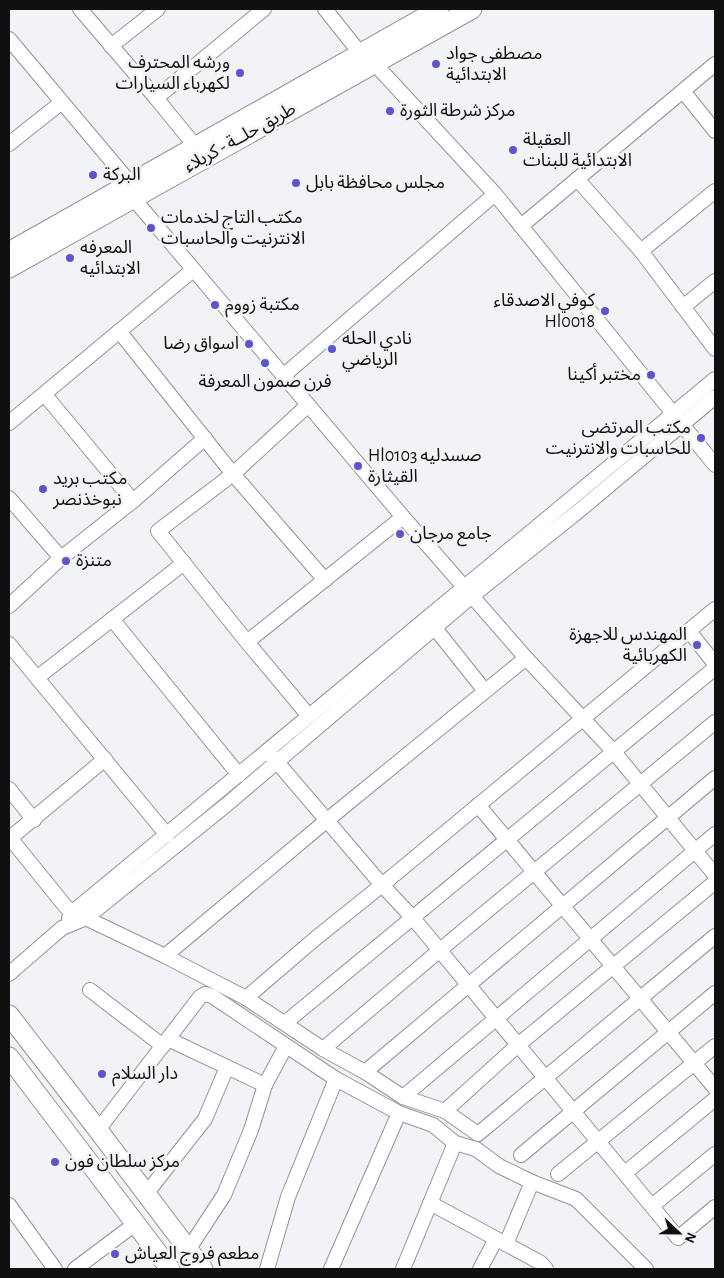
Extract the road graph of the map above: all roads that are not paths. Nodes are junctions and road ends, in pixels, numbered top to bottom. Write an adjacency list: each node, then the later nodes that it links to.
1 (80, 9): 8 (street)
2 (158, 9): 8 (street)
3 (264, 9): 12 (street)
4 (439, 9): 9 (highway, طريق حلــة - كربلاء)
5 (472, 9): 9 (highway, طريق حلــة - كربلاء)
6 (327, 10): 9 (street)
7 (10, 44): 13 (street)
8 (111, 46): 12 (street)
9 (367, 58): 16 (highway, طريق حلــة - كربلاء); 18 (highway, طريق حلــة - كربلاء); 20 (street)
10 (715, 64): 11 (street)
11 (682, 91): 14 (street); 17 (street)
12 (156, 98): 16 (street)
13 (62, 102): 15 (street); 18 (street)
14 (715, 131)
15 (9, 144)
16 (196, 147): 18 (highway, طريق حلــة - كربلاء)
17 (577, 179): 21 (street); 22 (street)
18 (132, 191): 23 (highway, طريق حلــة - كربلاء); 24 (highway, طريق حلــة - كربلاء); 25 (street)
19 (715, 191): 22 (street)
20 (495, 194): 21 (street); 30 (street)
21 (521, 226): 35 (street)
22 (641, 251): 27 (street)
23 (9, 252)
24 (9, 268)
25 (192, 270): 28 (street); 30 (street)
26 (715, 281): 27 (street)
27 (683, 307): 29 (street)
28 (119, 331): 32 (street); 37 (street)
29 (715, 349)
30 (283, 376): 34 (street)
31 (715, 379): 35 (street)
32 (45, 395): 36 (street); 41 (street)
33 (715, 398): 35 (street)
34 (307, 406): 39 (street); 42 (street)
35 (677, 419): 38 (street); 46 (street)
36 (9, 423)
37 (205, 438): 39 (street); 41 (street)
38 (715, 465)
39 (233, 474): 44 (street); 45 (street)
40 (9, 498): 43 (street)
41 (133, 501): 43 (street)
42 (403, 518): 45 (street); 46 (street)
43 (61, 558): 47 (street)
44 (184, 563): 49 (street); 52 (street)
45 (325, 580): 52 (street)
46 (468, 592): 50 (street); 54 (street); 59 (street)
47 (9, 606)
48 (715, 609): 51 (street)
49 (112, 619): 57 (street); 65 (street)
50 (434, 628): 58 (street); 63 (street)
51 (689, 631): 55 (street); 60 (street)
52 (247, 642): 59 (street)
53 (11, 650): 57 (street)
54 (526, 658): 58 (street); 60 (street)
55 (715, 664)
56 (715, 668): 62 (street)
57 (38, 677): 64 (street)
58 (485, 691): 72 (street)
59 (309, 716): 63 (street)
60 (582, 719): 62 (street); 69 (street)
61 (715, 722): 67 (street)
62 (614, 752): 67 (street); 76 (street)
63 (272, 756): 65 (street); 72 (street); 84 (street)
64 (105, 759): 71 (street); 74 (street)
65 (239, 775): 74 (street)
66 (715, 778): 70 (street)
67 (640, 784): 70 (street); 78 (street)
68 (9, 790): 71 (street)
69 (478, 805): 76 (street); 81 (street)
70 (668, 817): 77 (street); 82 (street)
71 (34, 820): 75 (street)
72 (326, 821): 81 (street); 90 (street)
73 (715, 834): 77 (street)
74 (167, 835): 83 (street)
75 (9, 838): 83 (street)
76 (507, 840): 78 (street); 85 (street)
77 (696, 850): 79 (street); 88 (street)
78 (534, 872): 82 (street); 89 (street)
79 (715, 875)
80 (715, 882): 91 (street)
81 (382, 885): 85 (street); 96 (street)
82 (562, 906): 88 (street); 93 (street)
83 (73, 912): 84 (street); 86 (street)
84 (86, 918): 86 (street); 90 (street)
85 (413, 918): 89 (street); 100 (street)
86 (62, 928): 92 (street)
87 (715, 936): 97 (street)
88 (590, 939): 91 (street); 99 (street)
89 (440, 950): 93 (street); 106 (street)
90 (165, 956): 96 (street)
91 (614, 967): 97 (street); 103 (street)
92 (9, 974)
93 (468, 984): 99 (street); 110 (street)
94 (90, 990): 102 (street)
95 (715, 993): 101 (street)
96 (246, 998): 100 (street)
97 (640, 998): 101 (street); 111 (street)
98 (9, 1015): 120 (highway)
99 (496, 1018): 103 (street); 115 (street)
100 (285, 1023): 106 (street)
101 (668, 1032): 107 (street); 118 (street)
102 (165, 1043): 104 (street); 109 (street); 120 (street)
103 (518, 1045): 111 (street); 117 (street)
104 (286, 1046): 112 (street); 113 (street)
105 (715, 1046): 107 (street)
106 (323, 1049): 110 (street)
107 (694, 1063): 114 (street); 121 (street)
108 (11, 1064): 133 (highway)
109 (227, 1067): 113 (street); 128 (street)
110 (365, 1072): 115 (street)
111 (545, 1077): 117 (street); 118 (street)
112 (336, 1078): 119 (street); 140 (street)
113 (265, 1085): 135 (street)
114 (715, 1088)
115 (403, 1096): 117 (street)
116 (715, 1099): 125 (street)
117 (445, 1111)
118 (573, 1111): 121 (street); 124 (street)
119 (400, 1113): 122 (street); 141 (street)
120 (98, 1130): 128 (highway)
121 (599, 1142): 125 (street); 126 (street)
122 (455, 1143): 127 (street); 129 (street)
123 (715, 1154): 131 (street)
124 (521, 1155)
125 (625, 1173): 131 (street)
126 (558, 1174)
127 (532, 1182): 134 (street); 145 (street)
128 (146, 1194): 135 (highway)
129 (430, 1203): 134 (street); 142 (street)
130 (9, 1205): 136 (street)
131 (652, 1206): 132 (street)
132 (715, 1207)
133 (135, 1224): 137 (street); 138 (highway)
134 (501, 1241): 143 (street); 144 (street)
135 (188, 1250): 139 (highway)
136 (55, 1269)
137 (75, 1269)
138 (170, 1269)
139 (203, 1269)
140 (267, 1269)
141 (331, 1269)
142 (403, 1269)
143 (480, 1269)
144 (546, 1269)
145 (646, 1269)

